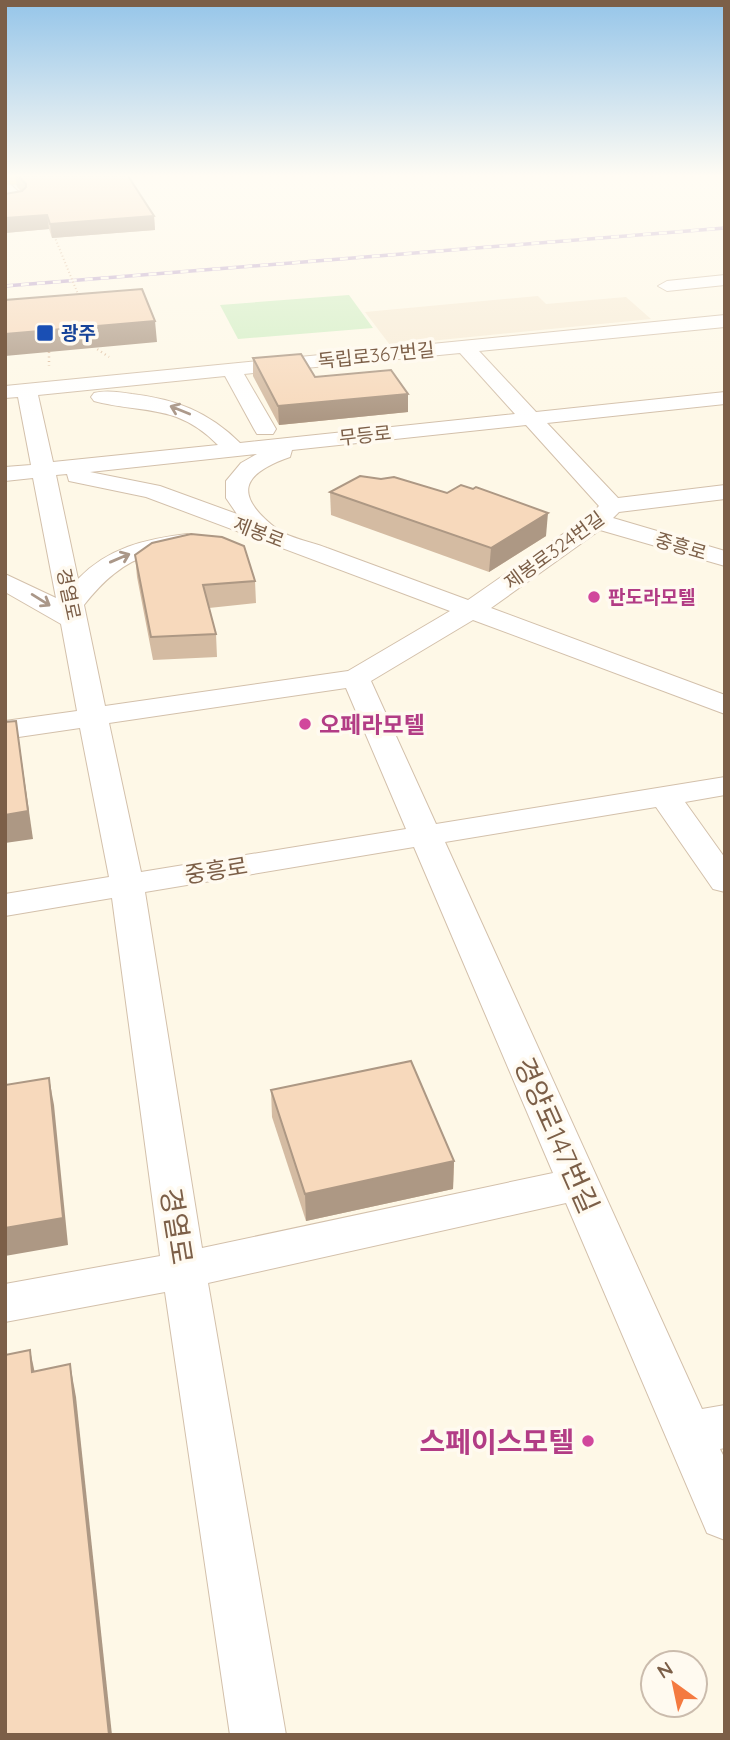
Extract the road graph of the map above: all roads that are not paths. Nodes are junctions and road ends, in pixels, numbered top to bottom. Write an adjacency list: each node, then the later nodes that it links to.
1 (725, 280): 2 (street)
2 (667, 286)
3 (725, 321): 4 (street, 독립로367번길)
4 (465, 347): 5 (street, 독립로367번길); 9 (street)
5 (231, 369): 6 (street, 독립로367번길); 10 (street)
6 (20, 393): 8 (street); 12 (street, one-way to 6); 13 (street, 경열로)
7 (725, 398): 9 (street, 무등로)
8 (5, 400)
9 (529, 418): 11 (street, 무등로); 17 (street)
10 (265, 429)
11 (335, 439): 12 (street, 무등로); 18 (street)
12 (234, 449): 13 (street, 무등로)
13 (44, 470): 14 (street, 무등로); 15 (street); 18 (street, 제봉로); 22 (street, 경열로)
14 (5, 474)
15 (5, 489)
16 (725, 492): 17 (street, 제봉로324번길)
17 (605, 514): 19 (street, 중흥로); 21 (street, 제봉로324번길)
18 (280, 540): 21 (street, 제봉로); 22 (street, one-way to 18)
19 (725, 559)
20 (5, 582): 22 (street, one-way to 22)
21 (470, 611): 23 (street); 24 (street, 제봉로)
22 (73, 612): 25 (street, 경열로)
23 (356, 678): 25 (street); 29 (street)
24 (725, 705)
25 (94, 718): 26 (street); 31 (street, 경열로)
26 (5, 730)
27 (725, 786): 28 (street, 중흥로)
28 (665, 797): 29 (street, 중흥로); 30 (street)
29 (426, 836): 31 (street, 중흥로); 33 (street, 경양로147번길)
30 (725, 882)
31 (127, 885): 32 (street, 중흥로); 34 (street, 경열로)
32 (5, 905)
33 (579, 1184): 34 (street); 36 (street, 경양로147번길)
34 (184, 1270): 35 (street); 38 (street, 경열로)
35 (5, 1303)
36 (707, 1430): 37 (street, 경양로147번길)
37 (725, 1516)
38 (258, 1735)

